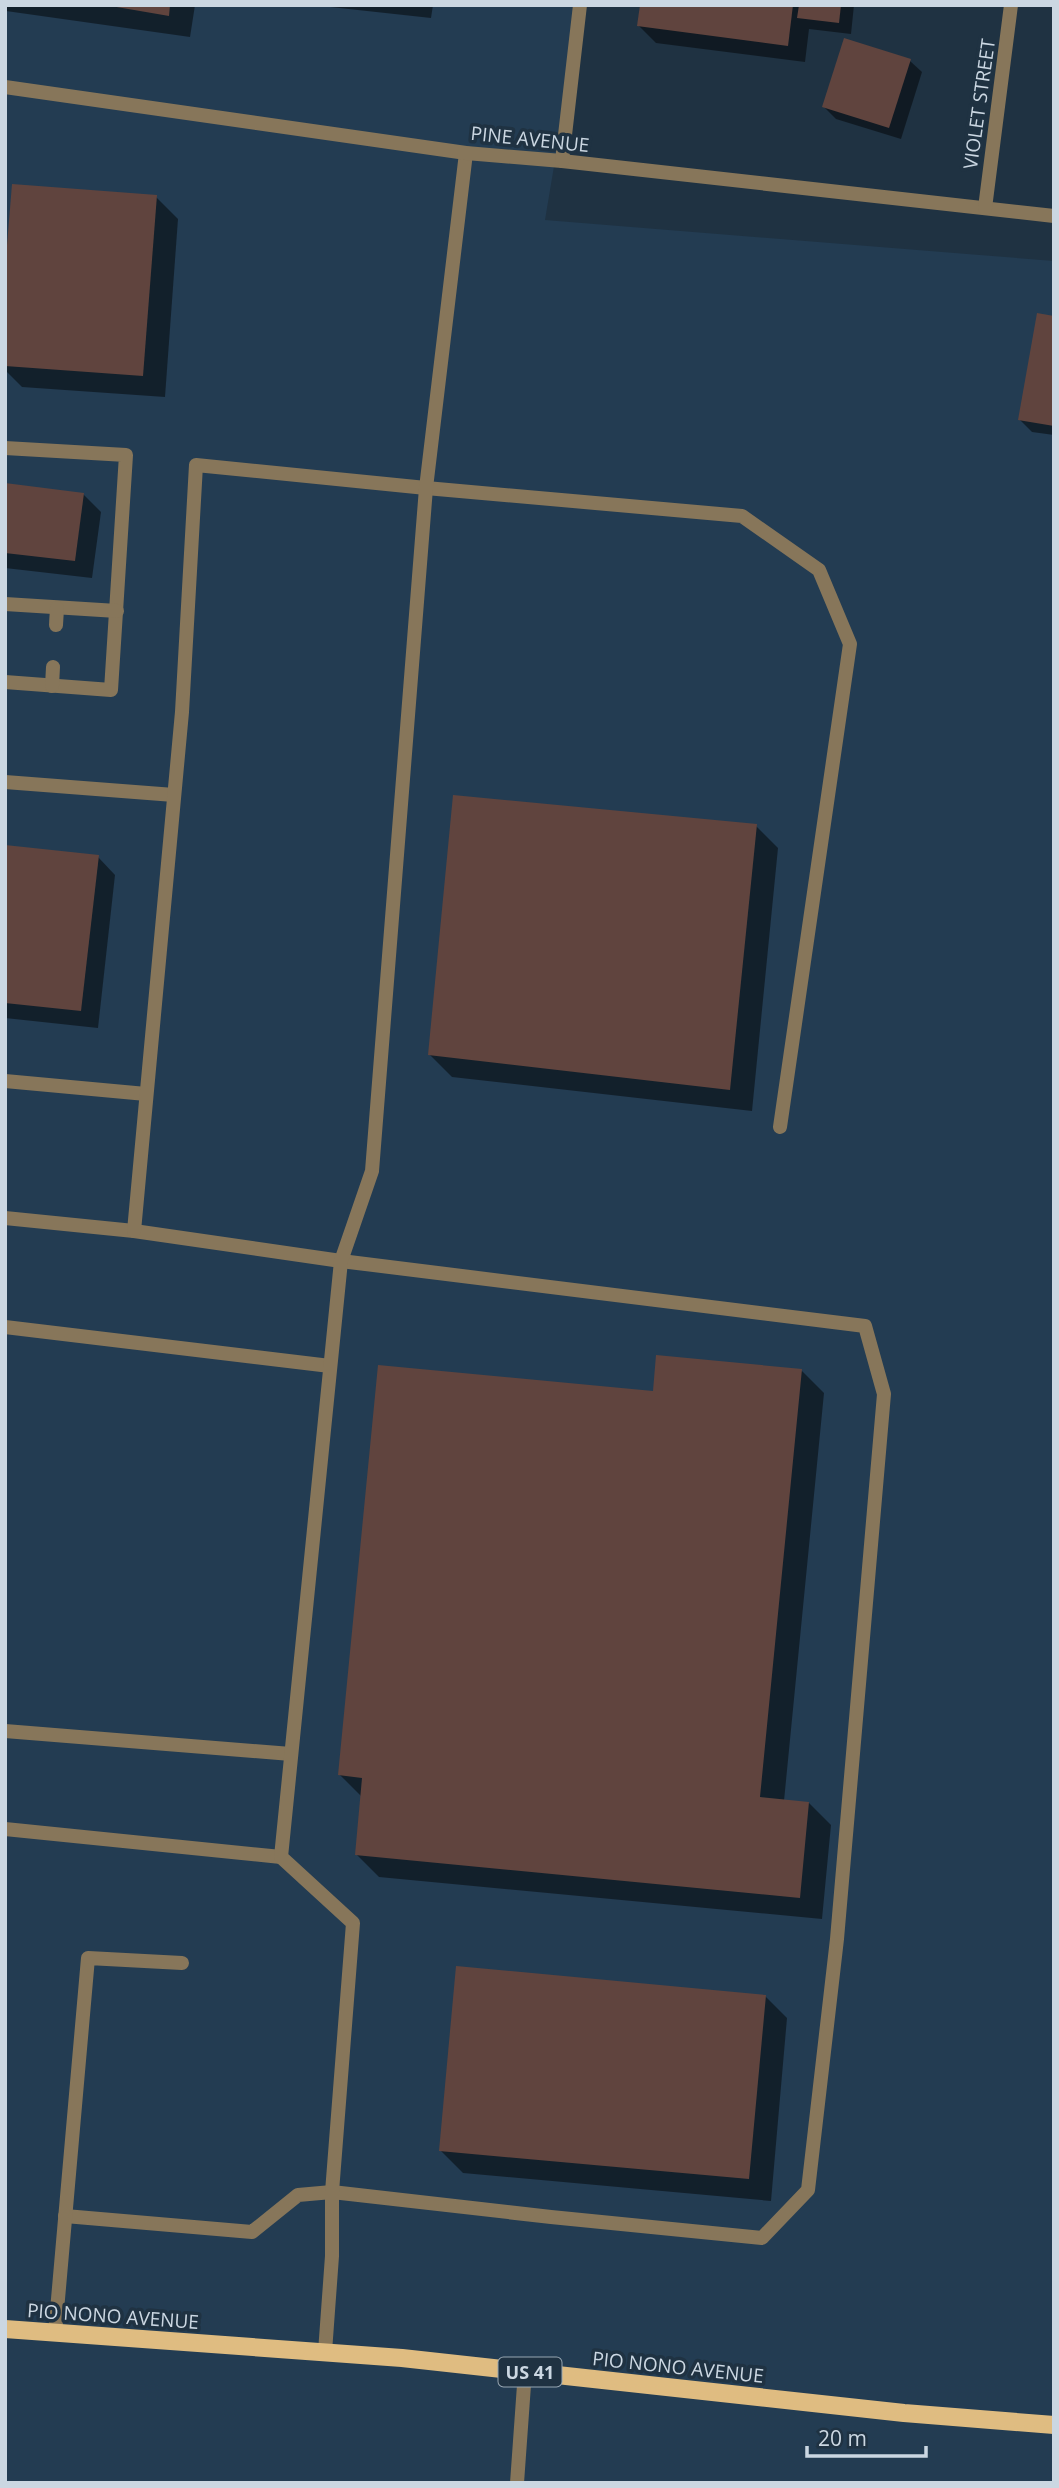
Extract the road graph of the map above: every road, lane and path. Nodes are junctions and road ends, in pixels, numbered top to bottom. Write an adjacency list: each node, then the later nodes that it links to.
1 (580, 5): 5 (street)
2 (1012, 5): 6 (street, VIOLET STREET)
3 (5, 87): 4 (street, PINE AVENUE)
4 (466, 153): 5 (street, PINE AVENUE); 9 (street)
5 (562, 161): 6 (street, PINE AVENUE)
6 (985, 208): 7 (street, PINE AVENUE)
7 (1054, 216)
8 (5, 448): 12 (street)
9 (426, 488): 18 (street); 21 (street); 24 (street)
10 (5, 604): 11 (street)
11 (57, 608): 12 (street); 13 (street)
12 (117, 611): 16 (street)
13 (56, 625)
14 (53, 667): 16 (street)
15 (5, 682): 16 (street)
16 (52, 686)
17 (5, 782): 18 (street)
18 (174, 796): 20 (street)
19 (5, 1081): 20 (street)
20 (146, 1094): 23 (street)
21 (780, 1127)
22 (5, 1218): 23 (street)
23 (134, 1231): 24 (street)
24 (341, 1261): 26 (street); 32 (street)
25 (5, 1327): 26 (street)
26 (330, 1366): 28 (street)
27 (5, 1731): 28 (street)
28 (290, 1754): 30 (street)
29 (5, 1829): 30 (street)
30 (281, 1857): 32 (street)
31 (182, 1963): 33 (street)
32 (332, 2192): 33 (street); 36 (street)
33 (65, 2216): 35 (street)
34 (5, 2329): 35 (main road, PIO NONO AVENUE / US 41)
35 (55, 2333): 36 (main road, PIO NONO AVENUE / US 41)
36 (325, 2352): 37 (main road, PIO NONO AVENUE / US 41)
37 (525, 2371): 38 (main road, PIO NONO AVENUE / US 41); 39 (street)
38 (1054, 2425)
39 (517, 2483)

